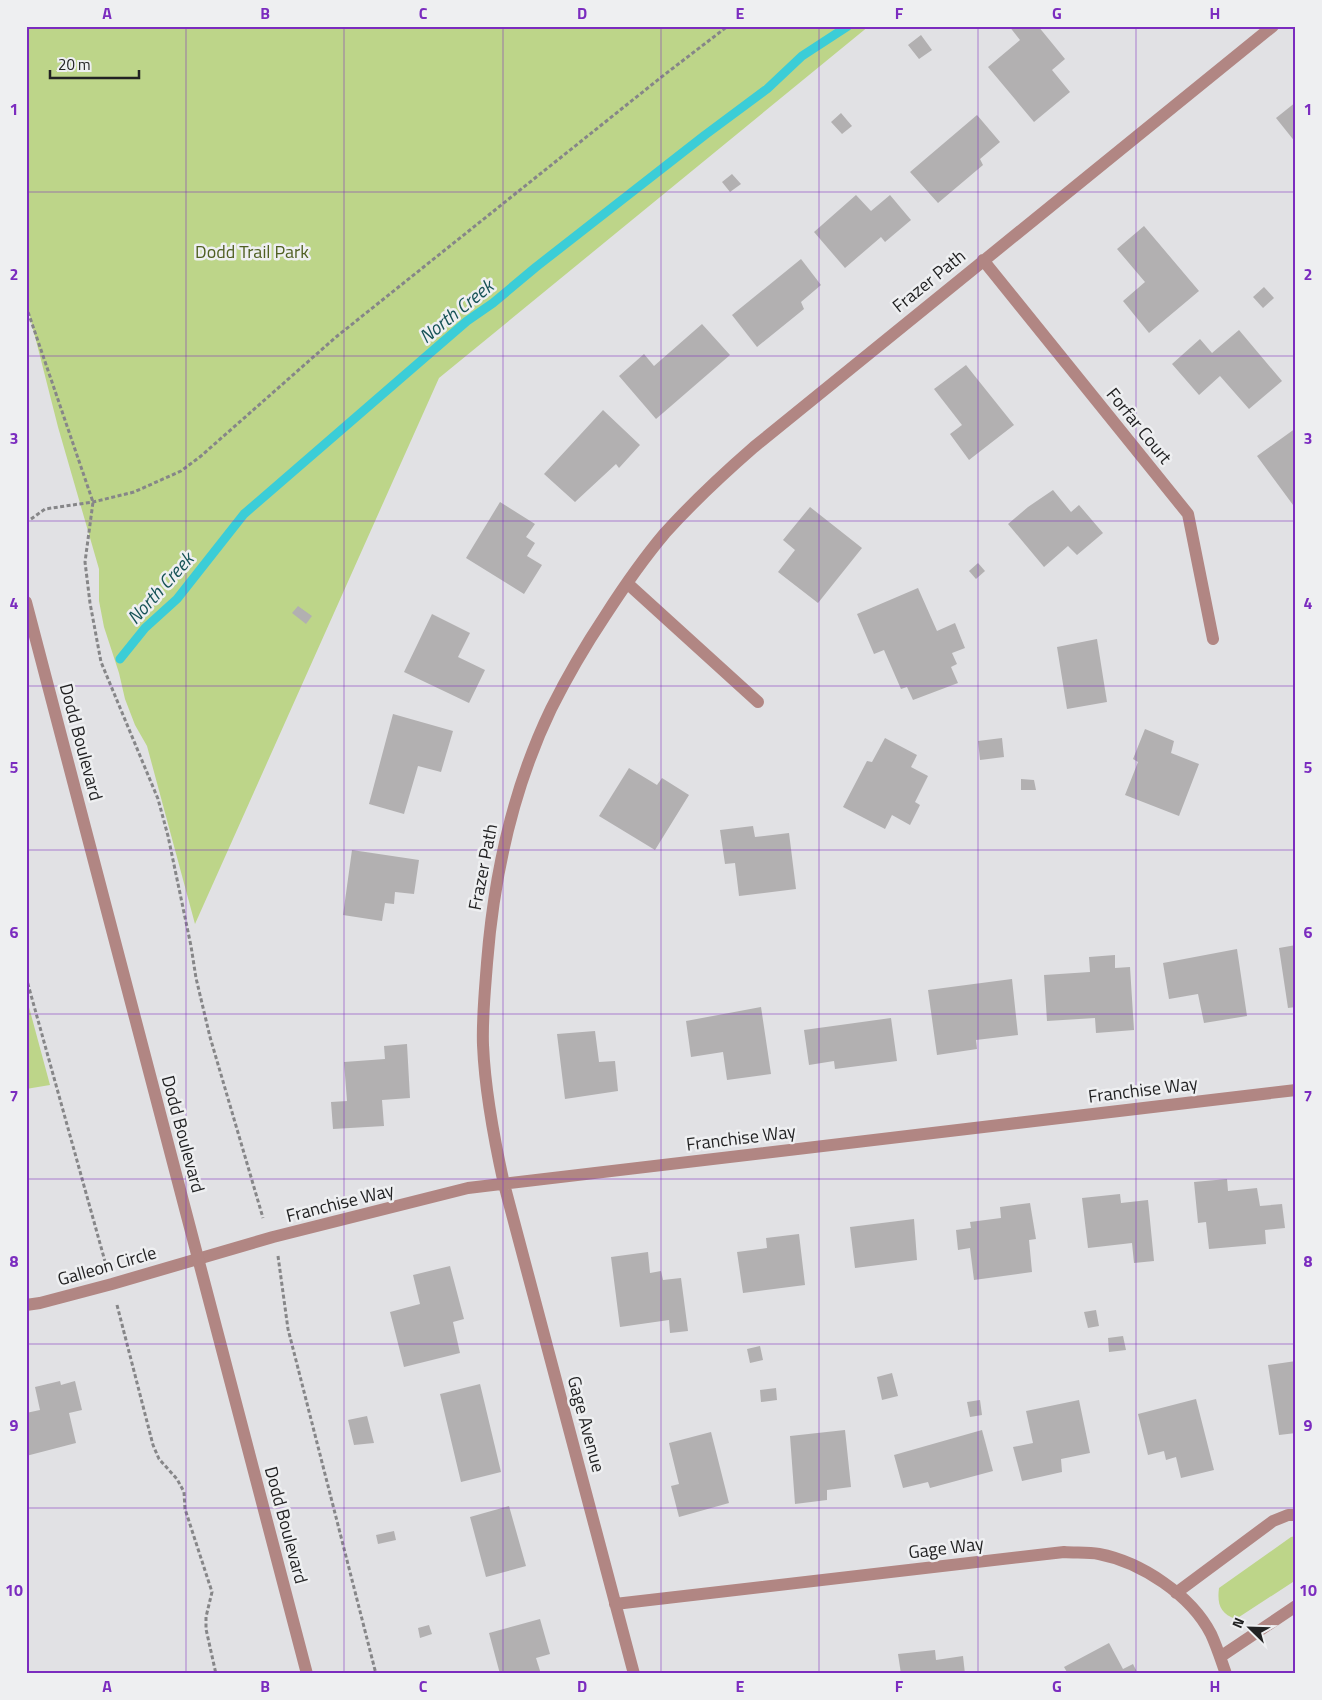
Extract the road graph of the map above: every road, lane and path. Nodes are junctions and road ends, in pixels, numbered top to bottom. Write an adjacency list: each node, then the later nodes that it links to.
1 (728, 26): 5 (path)
2 (1273, 26): 3 (street, Frazer Path)
3 (983, 260): 7 (street, Frazer Path); 9 (street, Forfar Court)
4 (26, 306): 5 (path)
5 (93, 502): 6 (path); 14 (path)
6 (31, 519)
7 (627, 583): 10 (street); 13 (street, Frazer Path)
8 (26, 602): 15 (street, Dodd Boulevard)
9 (1213, 639)
10 (758, 702)
11 (26, 977): 16 (path)
12 (1296, 1090): 13 (street, Franchise Way)
13 (504, 1184): 14 (street, Franchise Way); 20 (street, Gage Avenue)
14 (273, 1237): 15 (street, Franchise Way); 25 (path)
15 (197, 1258): 16 (street, Galleon Circle); 24 (street, Dodd Boulevard)
16 (112, 1284): 17 (street, Galleon Circle); 23 (path)
17 (26, 1305)
18 (1296, 1516): 19 (street)
19 (1176, 1593): 20 (street, Gage Way); 22 (street, Gage Way)
20 (615, 1604): 26 (street, Gage Avenue)
21 (1296, 1606): 22 (street)
22 (1220, 1657): 27 (street, Gage Way)
23 (216, 1674)
24 (307, 1674)
25 (376, 1674)
26 (634, 1674)
27 (1226, 1674)

